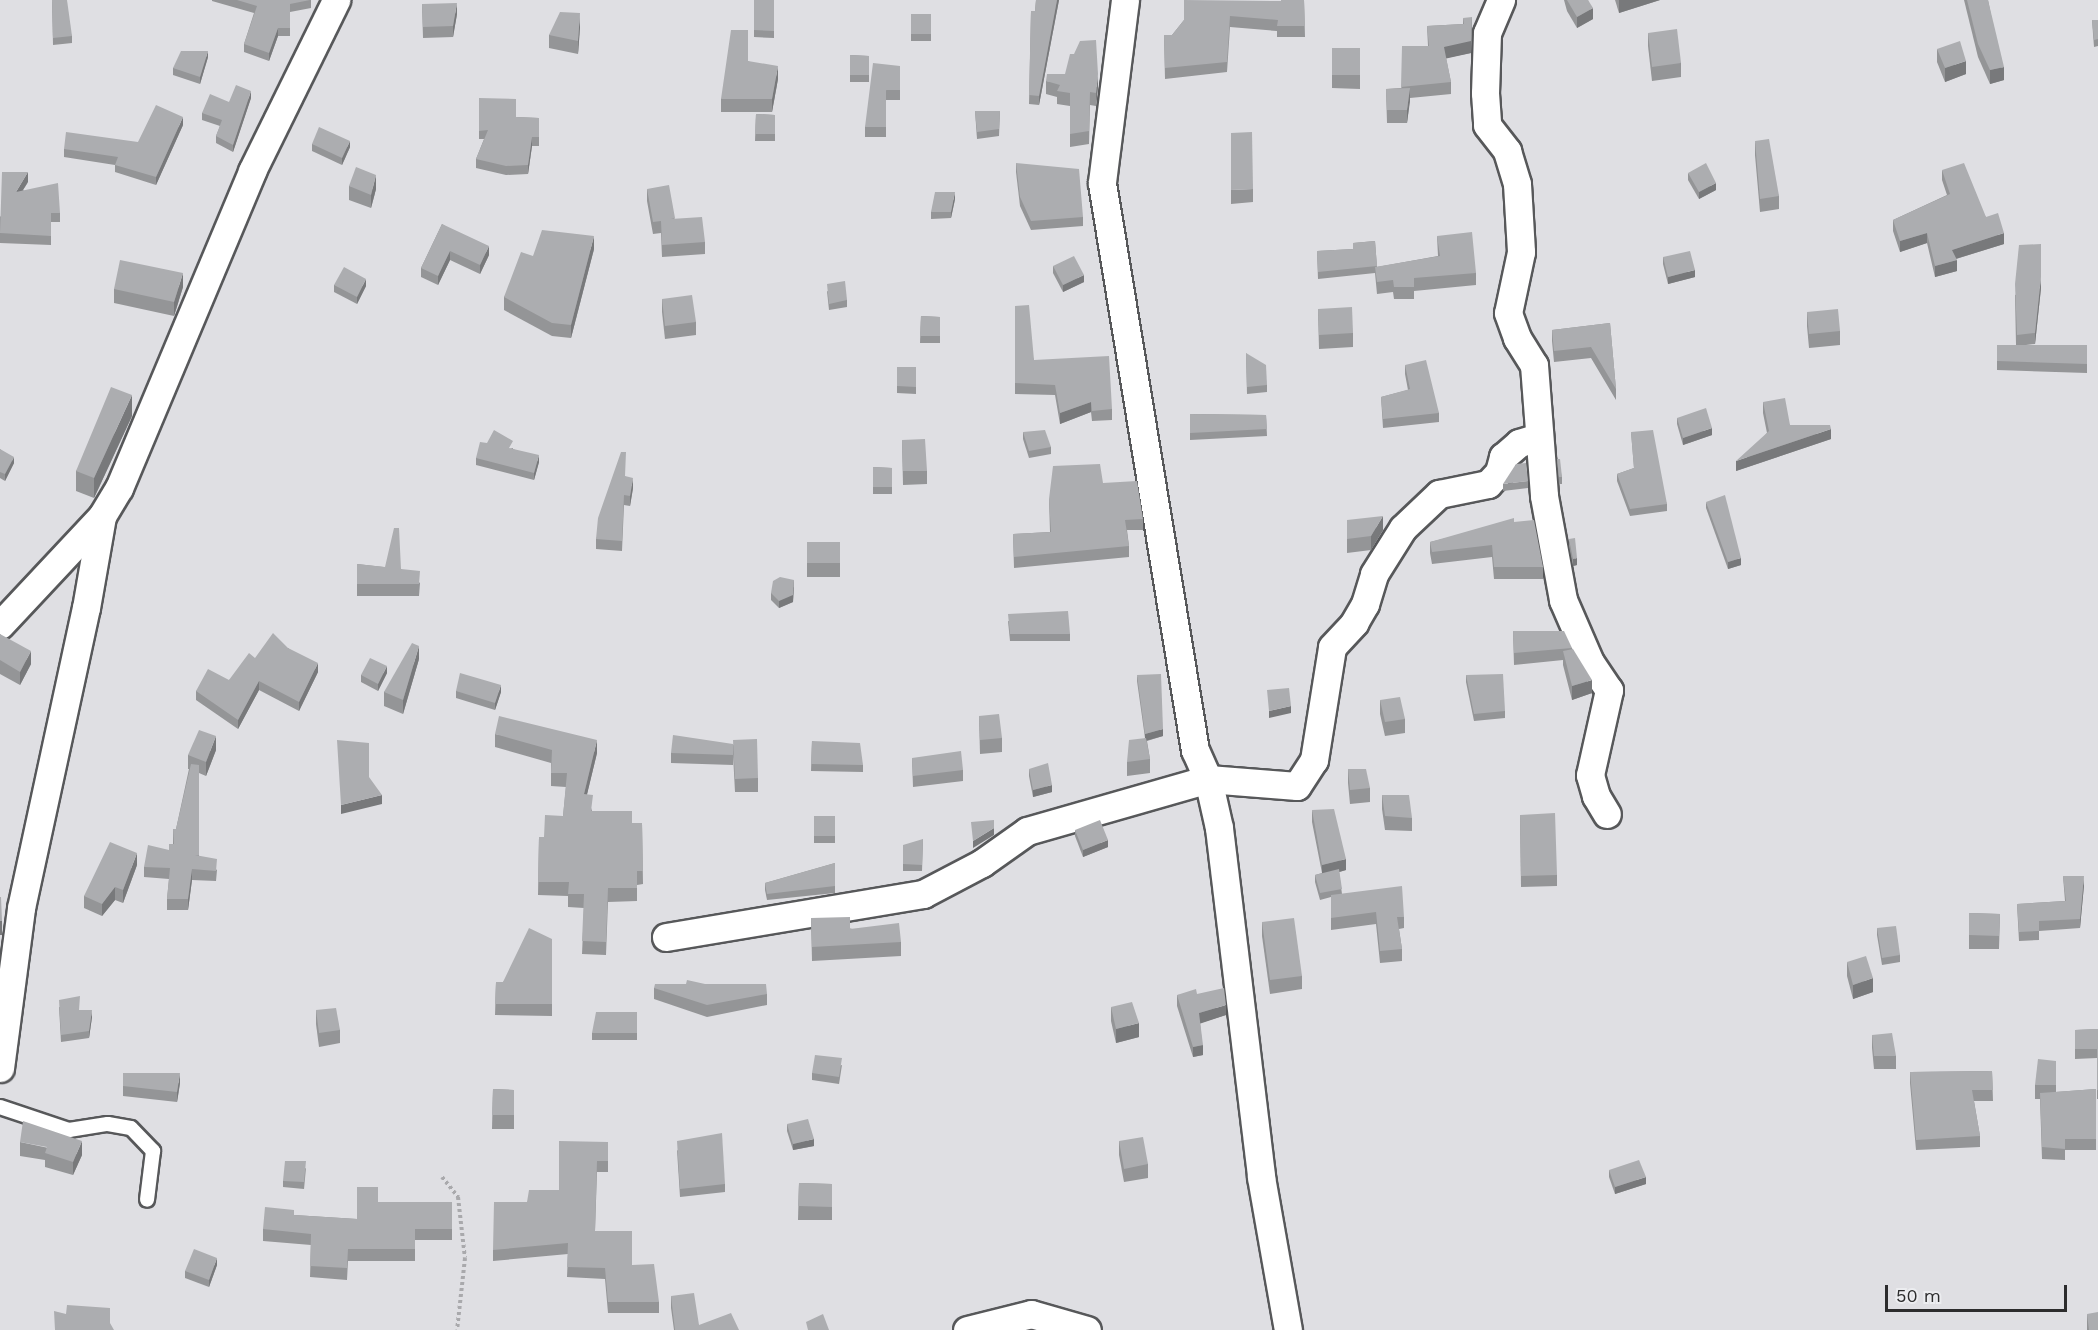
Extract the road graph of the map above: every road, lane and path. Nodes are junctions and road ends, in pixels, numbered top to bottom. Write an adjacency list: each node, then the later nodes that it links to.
1 (336, 0): 5 (street)
2 (1125, 0): 7 (street)
3 (1501, 0): 4 (street)
4 (1539, 437): 7 (street); 8 (street)
5 (102, 516): 6 (street); 10 (street)
6 (0, 625)
7 (1208, 779): 9 (street); 17 (street)
8 (1607, 814)
9 (666, 937)
10 (0, 1068)
11 (0, 1107): 13 (lane)
12 (442, 1177): 14 (path)
13 (147, 1200)
14 (457, 1330)
15 (967, 1330): 16 (street)
16 (1087, 1330)
17 (1288, 1330)

